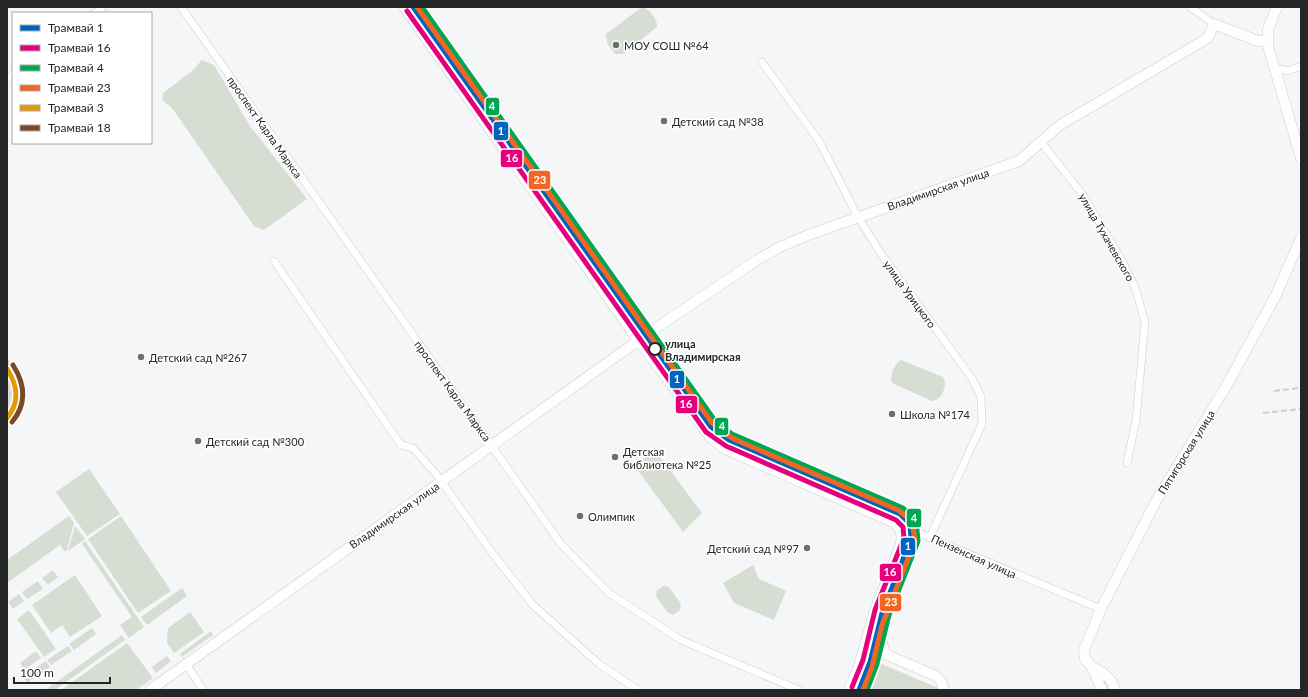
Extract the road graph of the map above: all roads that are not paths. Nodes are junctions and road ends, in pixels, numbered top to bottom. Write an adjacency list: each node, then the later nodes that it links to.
1 (180, 7): 18 (street, проспект Карла Маркса)
2 (404, 7): 17 (main road)
3 (417, 7): 16 (main road)
4 (1190, 7): 6 (street)
5 (1277, 7): 7 (main road)
6 (1214, 24): 7 (main road); 11 (main road, Владимирская улица)
7 (1268, 42): 10 (main road)
8 (762, 62): 13 (street, улица Урицкого)
9 (1301, 66): 10 (street)
10 (1275, 72): 12 (main road)
11 (1041, 142): 13 (main road, Владимирская улица); 19 (street, улица Тухачевского)
12 (1301, 158)
13 (858, 217): 16 (main road, Владимирская улица); 23 (street, улица Урицкого)
14 (1301, 238): 24 (main road, Пятигорская улица)
15 (274, 261): 20 (street)
16 (648, 334): 17 (main road, Владимирская улица); 22 (main road)
17 (638, 340): 18 (main road, Владимирская улица); 21 (main road)
18 (492, 446): 20 (main road, Владимирская улица); 32 (street, проспект Карла Маркса)
19 (1127, 463)
20 (441, 483): 26 (main road, Владимирская улица); 31 (street)
21 (900, 529): 22 (main road); 27 (main road)
22 (916, 532): 23 (street, Пензенская улица); 25 (main road)
23 (930, 537): 24 (street, Пензенская улица)
24 (1101, 609): 28 (main road, Пятигорская улица)
25 (885, 654): 27 (main road); 34 (main road)
26 (186, 664): 29 (main road, Владимирская улица); 30 (street)
27 (859, 666): 33 (main road)
28 (1092, 667): 35 (main road, Пятигорская улица); 36 (main road)
29 (150, 690)
30 (203, 690)
31 (638, 690)
32 (799, 690)
33 (849, 690)
34 (944, 690)
35 (1102, 690)
36 (1115, 690)

